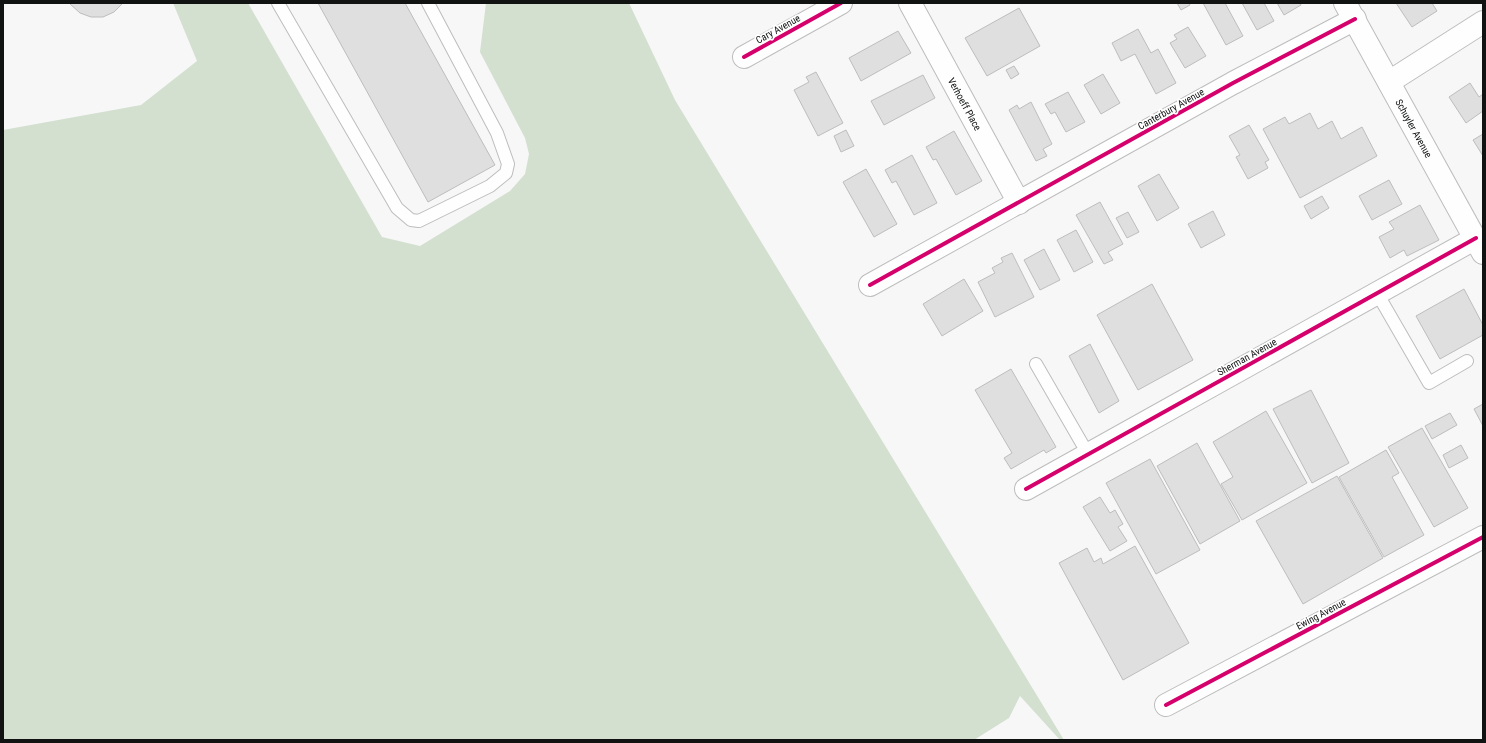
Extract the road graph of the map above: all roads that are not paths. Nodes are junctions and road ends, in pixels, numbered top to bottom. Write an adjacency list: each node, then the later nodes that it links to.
1 (278, 3): 2 (lane)
2 (428, 3)
3 (841, 3): 7 (street, Cary Avenue)
4 (911, 4): 9 (street, Verhoeff Place)
5 (1350, 11): 8 (street, Schuyler Avenue); 9 (street, Canterbury Avenue)
6 (1483, 22): 8 (street)
7 (744, 57)
8 (1389, 82): 10 (street, Schuyler Avenue)
9 (1020, 203): 11 (street, Canterbury Avenue)
10 (1479, 246): 12 (street, Sherman Avenue)
11 (870, 285)
12 (1377, 293): 13 (lane); 15 (street, Sherman Avenue)
13 (1467, 361)
14 (1036, 364): 15 (lane)
15 (1088, 454): 16 (street, Sherman Avenue)
16 (1026, 489)
17 (1483, 537): 18 (street, Ewing Avenue)
18 (1166, 705)

